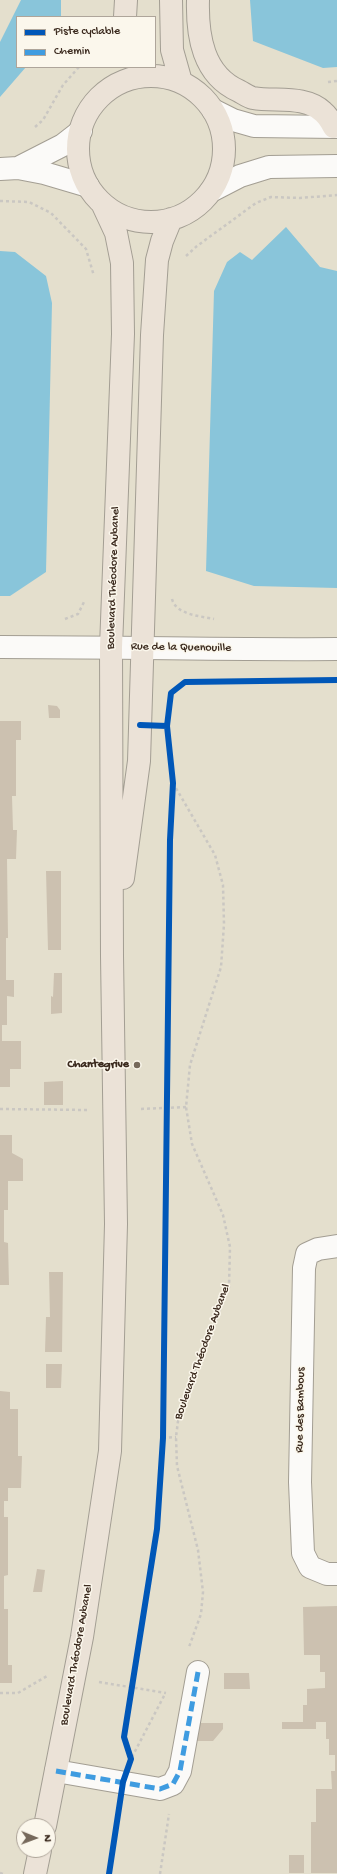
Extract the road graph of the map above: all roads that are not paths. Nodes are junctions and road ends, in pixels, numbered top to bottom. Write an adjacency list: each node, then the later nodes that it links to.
1 (126, 0): 4 (main road)
2 (171, 0): 6 (main road)
3 (198, 0): 9 (main road)
4 (125, 16)
5 (118, 68): 7 (main road)
6 (181, 82): 7 (main road); 8 (main road)
7 (111, 88): 10 (main road)
8 (213, 110): 9 (street); 14 (main road)
9 (336, 127)
10 (81, 132): 12 (street); 13 (main road)
11 (337, 166): 14 (street)
12 (9, 168): 13 (street)
13 (88, 186): 15 (main road)
14 (211, 191): 16 (main road)
15 (102, 203): 16 (main road); 18 (main road, Boulevard Théodore Aubanel)
16 (172, 219): 19 (main road, Boulevard Théodore Aubanel)
17 (0, 647): 18 (street, Rue de la Quenouille)
18 (111, 647): 19 (street, Rue de la Quenouille); 21 (main road, Boulevard Théodore Aubanel)
19 (143, 647): 20 (street, Rue de la Quenouille); 21 (main road, Boulevard Théodore Aubanel)
20 (337, 649)
21 (112, 956): 25 (main road, Boulevard Théodore Aubanel)
22 (337, 1246): 23 (street, Rue des Bambous)
23 (337, 1574)
24 (198, 1672): 25 (street)
25 (56, 1771): 26 (main road, Boulevard Théodore Aubanel)
26 (47, 1818)
27 (38, 1858): 28 (main road)
28 (35, 1874)

